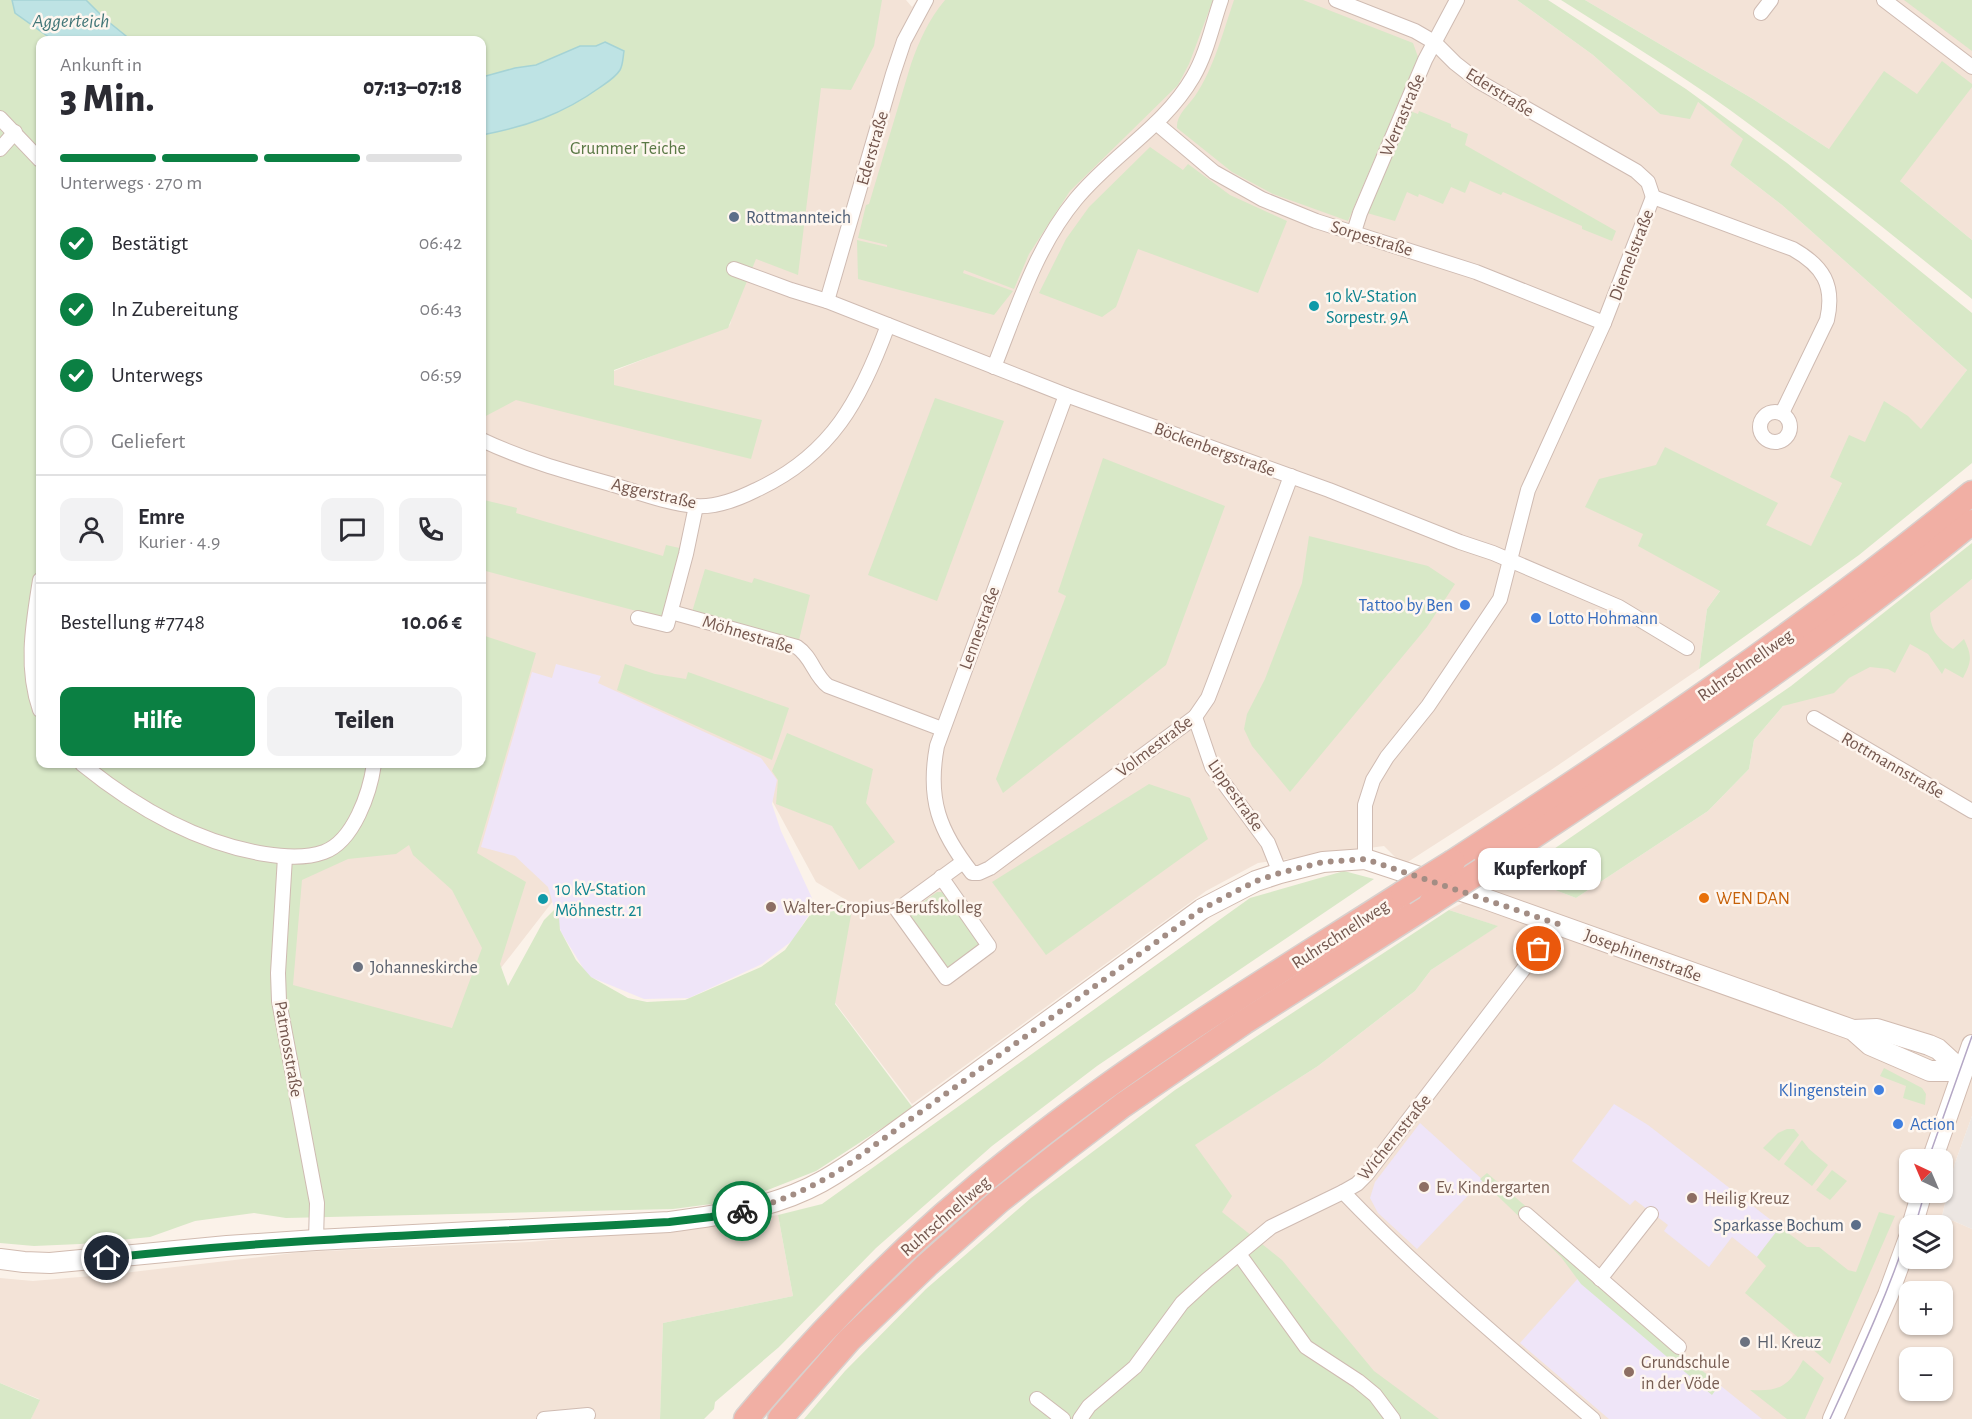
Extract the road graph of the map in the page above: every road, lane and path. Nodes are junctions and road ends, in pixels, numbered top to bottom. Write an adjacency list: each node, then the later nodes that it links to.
1 (926, 0): 18 (street, Ederstraße)
2 (1221, 0): 11 (street)
3 (1336, 0): 8 (street, Ederstraße)
4 (1457, 0): 8 (street, Werrastraße)
5 (1771, 0): 7 (street)
6 (1884, 0): 9 (street)
7 (1761, 13)
8 (1434, 42): 15 (street, Ederstraße); 16 (street, Werrastraße)
9 (1972, 67)
10 (0, 118): 12 (street)
11 (1156, 123): 16 (street, Sorpestraße); 21 (street)
12 (15, 132): 13 (street); 14 (street)
13 (0, 149)
14 (36, 155)
15 (1653, 197): 19 (street, Diemelstraße); 23 (street, Diemelstraße)
16 (1354, 232): 19 (street, Sorpestraße)
17 (734, 269): 18 (street, Böckenbergstraße)
18 (827, 301): 20 (street, Böckenbergstraße)
19 (1604, 323): 29 (street, Diemelstraße)
20 (888, 324): 21 (street, Böckenbergstraße); 27 (street, Aggerstraße)
21 (994, 367): 22 (street, Böckenbergstraße)
22 (1066, 394): 25 (street, Böckenbergstraße); 37 (street, Lennestraße)
23 (1782, 413)
24 (486, 442): 27 (street, Aggerstraße)
25 (1291, 476): 29 (street, Böckenbergstraße); 35 (street, Volmestraße)
26 (1972, 493): 62 (highway, Ruhrschnellweg, bridge)
27 (696, 506): 31 (street)
28 (1972, 522): 63 (highway, Ruhrschnellweg, bridge)
29 (1510, 561): 33 (street, Böckenbergstraße); 42 (street)
30 (36, 611): 34 (street)
31 (671, 612): 32 (street); 37 (street, Möhnestraße)
32 (639, 618)
33 (1687, 648)
34 (36, 697)
35 (1195, 717): 43 (street, Volmestraße); 44 (street, Lippestraße)
36 (1814, 718): 40 (street, Rottmannstraße)
37 (942, 729): 43 (street, Lennestraße)
38 (88, 768): 41 (street)
39 (373, 768): 41 (street)
40 (1972, 811)
41 (285, 857): 53 (street, Patmosstraße)
42 (1365, 859): 44 (street, Josephinenstraße); 46 (street, Josephinenstraße)
43 (963, 861): 45 (street)
44 (1280, 873): 53 (street, Josephinenstraße)
45 (941, 877): 45 (street)
46 (1558, 924): 48 (street, Josephinenstraße); 50 (street, Wichernstraße)
47 (1972, 1045): 48 (street)
48 (1962, 1071): 49 (street)
49 (1936, 1149)
50 (1343, 1192): 54 (street); 67 (street, Wichernstraße)
51 (1526, 1214): 57 (street)
52 (1651, 1214): 57 (street)
53 (316, 1240): 55 (street, Josephinenstraße)
54 (1239, 1254): 65 (street); 66 (street)
55 (0, 1259)
56 (1899, 1265): 68 (street)
57 (1600, 1280): 58 (street)
58 (1679, 1347)
59 (1037, 1399): 64 (street)
60 (588, 1415): 61 (street)
61 (544, 1419)
62 (746, 1419)
63 (780, 1419)
64 (1063, 1419)
65 (1080, 1419)
66 (1393, 1419)
67 (1593, 1419)
68 (1833, 1419)

